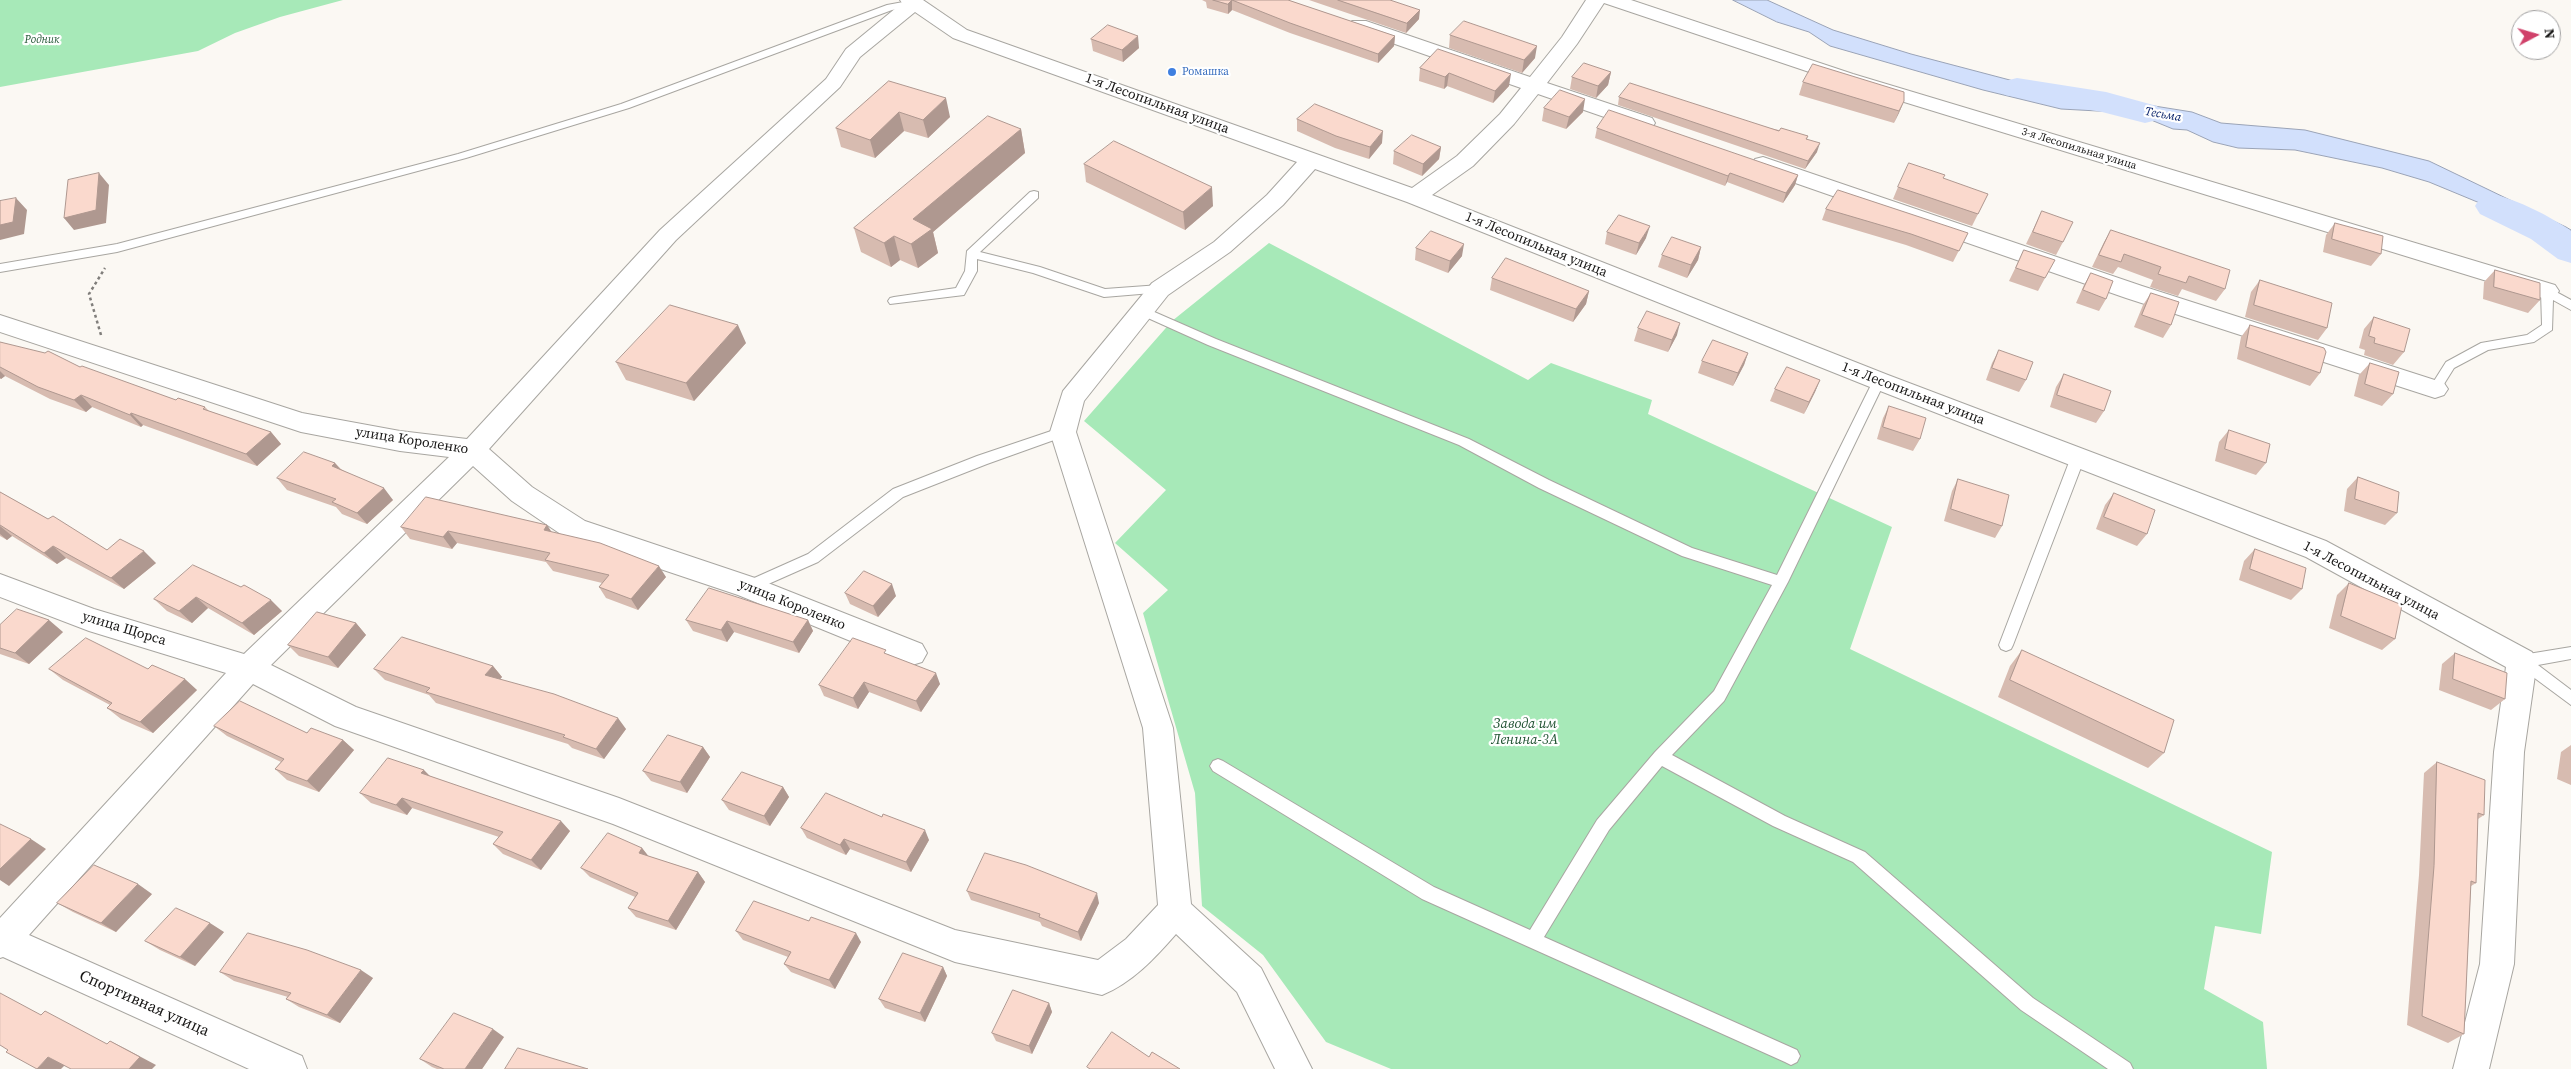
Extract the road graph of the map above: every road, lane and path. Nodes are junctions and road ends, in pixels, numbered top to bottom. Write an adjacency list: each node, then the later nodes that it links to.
1 (1596, 0): 5 (street)
2 (1612, 0): 15 (street, 3-я Лесопильная улица)
3 (912, 2): 8 (street, 1-я Лесопильная улица); 11 (lane); 24 (street)
4 (1339, 19): 5 (street)
5 (1532, 84): 6 (street); 10 (street)
6 (1662, 130)
7 (1744, 158): 22 (street)
8 (1311, 160): 10 (street, 1-я Лесопильная улица); 14 (street)
9 (1034, 195): 12 (lane)
10 (1415, 197): 21 (street, 1-я Лесопильная улица)
11 (117, 248): 13 (lane); 20 (path)
12 (971, 254): 14 (lane); 16 (lane)
13 (0, 268)
14 (1160, 289): 18 (street)
15 (2547, 292): 17 (lane); 22 (lane)
16 (894, 301)
17 (2571, 306)
18 (1143, 311): 23 (street); 26 (lane)
19 (0, 323): 20 (street, улица Короленко)
20 (107, 359): 24 (street, улица Короленко)
21 (1879, 381): 25 (street, 1-я Лесопильная улица); 26 (lane)
22 (2435, 389)
23 (1063, 432): 28 (lane); 37 (street)
24 (474, 450): 28 (street, улица Короленко); 33 (street)
25 (2078, 458): 29 (lane); 32 (street, 1-я Лесопильная улица)
26 (1781, 582): 35 (lane)
27 (0, 585): 33 (street, улица Щорса)
28 (748, 587): 30 (street, улица Короленко)
29 (2006, 645)
30 (912, 653)
31 (2571, 653): 32 (lane)
32 (2522, 661): 34 (lane); 44 (street)
33 (249, 668): 37 (street, улица Щорса); 38 (street)
34 (2571, 699)
35 (1660, 757): 39 (lane); 43 (lane)
36 (1218, 766): 39 (lane)
37 (1175, 911): 42 (street)
38 (1, 940): 41 (street, Спортивная улица)
39 (1533, 940): 40 (lane)
40 (1791, 1056)
41 (289, 1069)
42 (1294, 1069)
43 (2124, 1069)
44 (2471, 1069)

